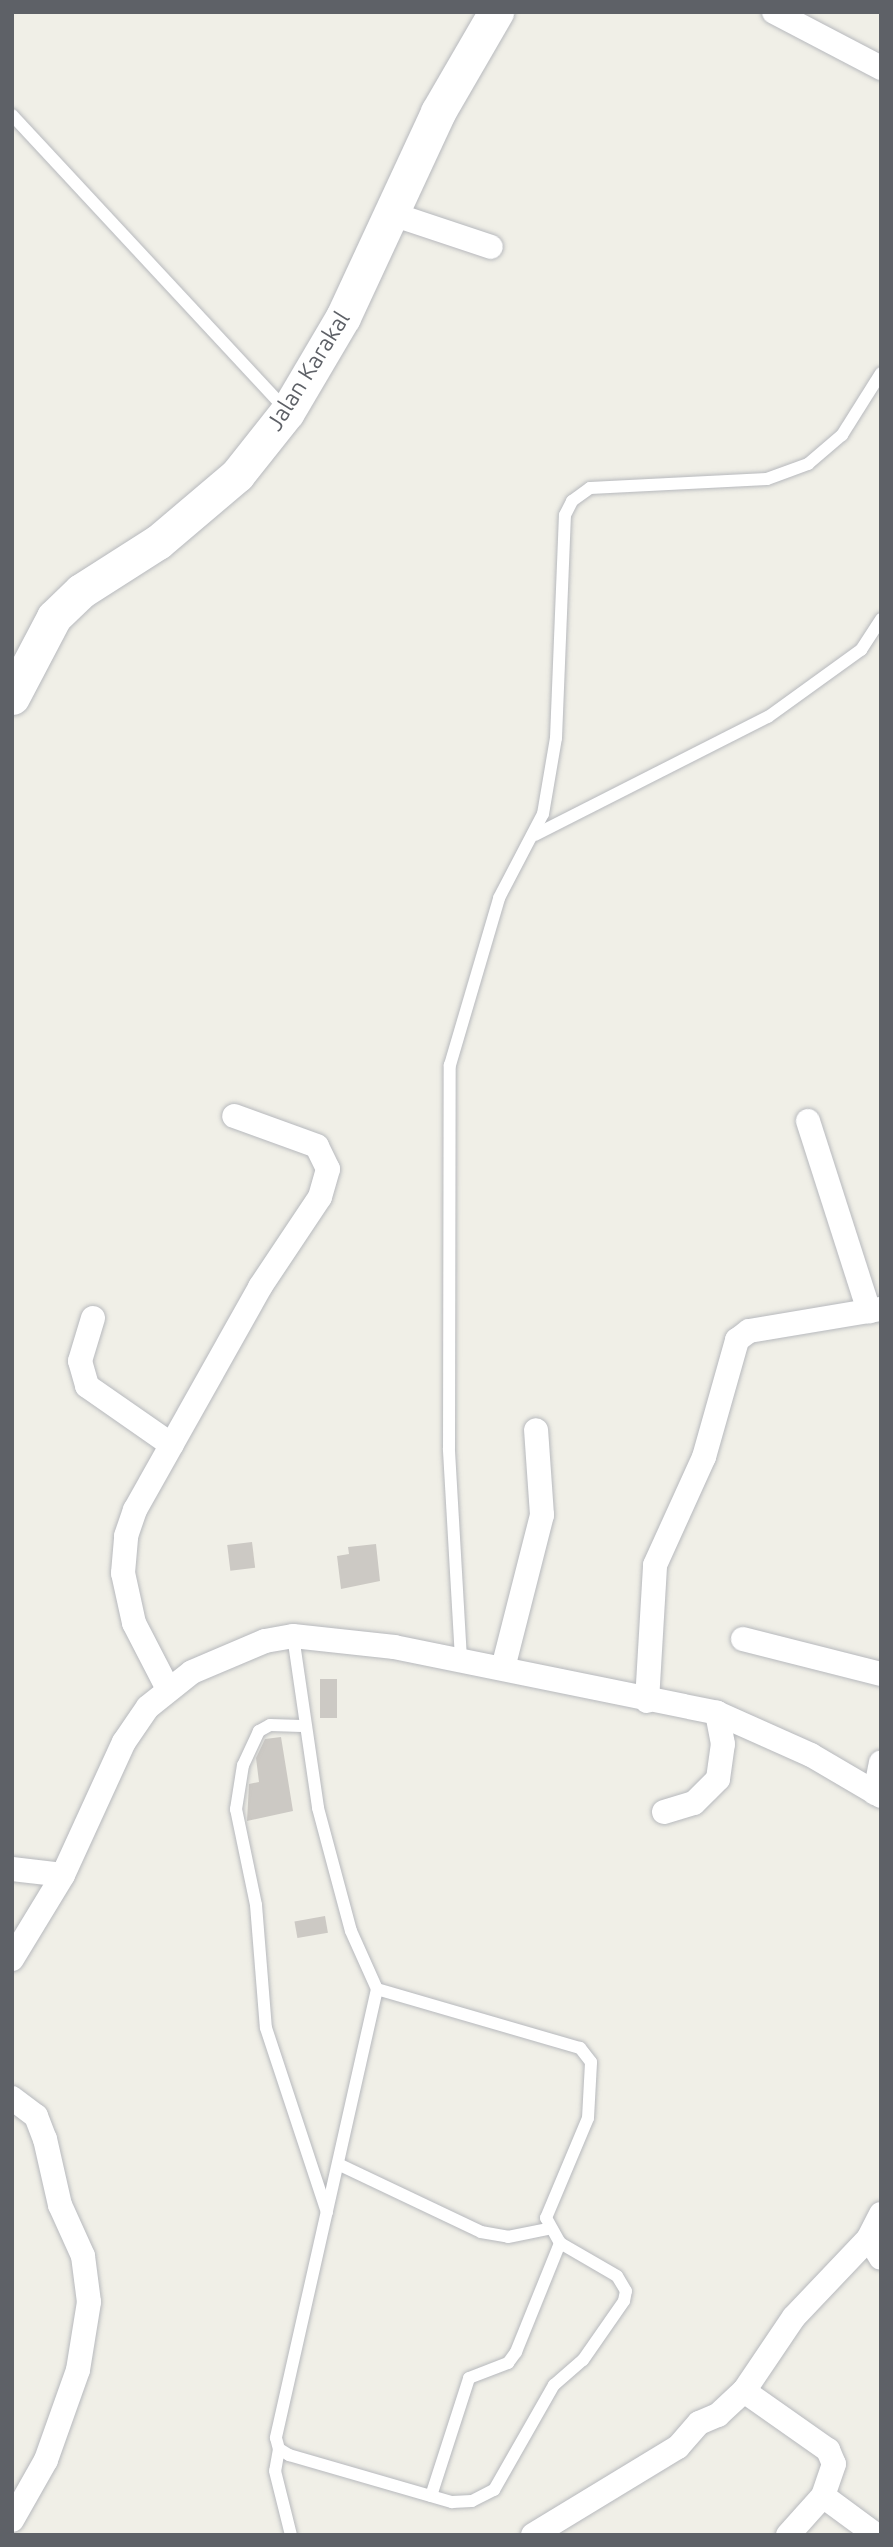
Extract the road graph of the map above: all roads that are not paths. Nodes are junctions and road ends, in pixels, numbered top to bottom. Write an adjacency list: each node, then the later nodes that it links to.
1 (496, 12): 5 (main road, Jalan Karakal)
2 (774, 12): 3 (street)
3 (881, 68)
4 (12, 115): 8 (lane)
5 (392, 215): 6 (street); 8 (main road, Jalan Karakal)
6 (491, 247)
7 (881, 373): 11 (lane)
8 (288, 412): 10 (main road, Jalan Karakal)
9 (881, 619): 11 (lane)
10 (12, 697)
11 (535, 835): 20 (lane)
12 (234, 1116): 17 (street)
13 (808, 1121): 14 (street)
14 (875, 1310): 24 (street)
15 (93, 1318): 17 (street)
16 (536, 1430): 21 (street)
17 (172, 1445): 23 (street)
18 (293, 1636): 20 (street); 23 (street); 26 (lane)
19 (743, 1639): 22 (street)
20 (461, 1658): 21 (street)
21 (503, 1668): 24 (street)
22 (881, 1674)
23 (168, 1689): 31 (street)
24 (647, 1701): 25 (street)
25 (717, 1713): 28 (street); 29 (street)
26 (302, 1726): 33 (lane); 36 (lane)
27 (881, 1763): 28 (street)
28 (878, 1794)
29 (664, 1812)
30 (12, 1869): 31 (street)
31 (63, 1875): 32 (street)
32 (12, 1959)
33 (377, 1989): 35 (lane); 38 (lane)
34 (12, 2098): 45 (street)
35 (338, 2164): 36 (lane); 38 (lane)
36 (327, 2212): 42 (lane)
37 (881, 2214): 40 (street)
38 (548, 2229): 39 (lane)
39 (560, 2243): 43 (lane); 43 (lane)
40 (875, 2248): 41 (street)
41 (744, 2391): 44 (street); 47 (street)
42 (279, 2449): 43 (lane); 46 (lane)
43 (431, 2496)
44 (824, 2496): 48 (street); 49 (street)
45 (12, 2520)
46 (291, 2535)
47 (533, 2535)
48 (788, 2535)
49 (876, 2535)

